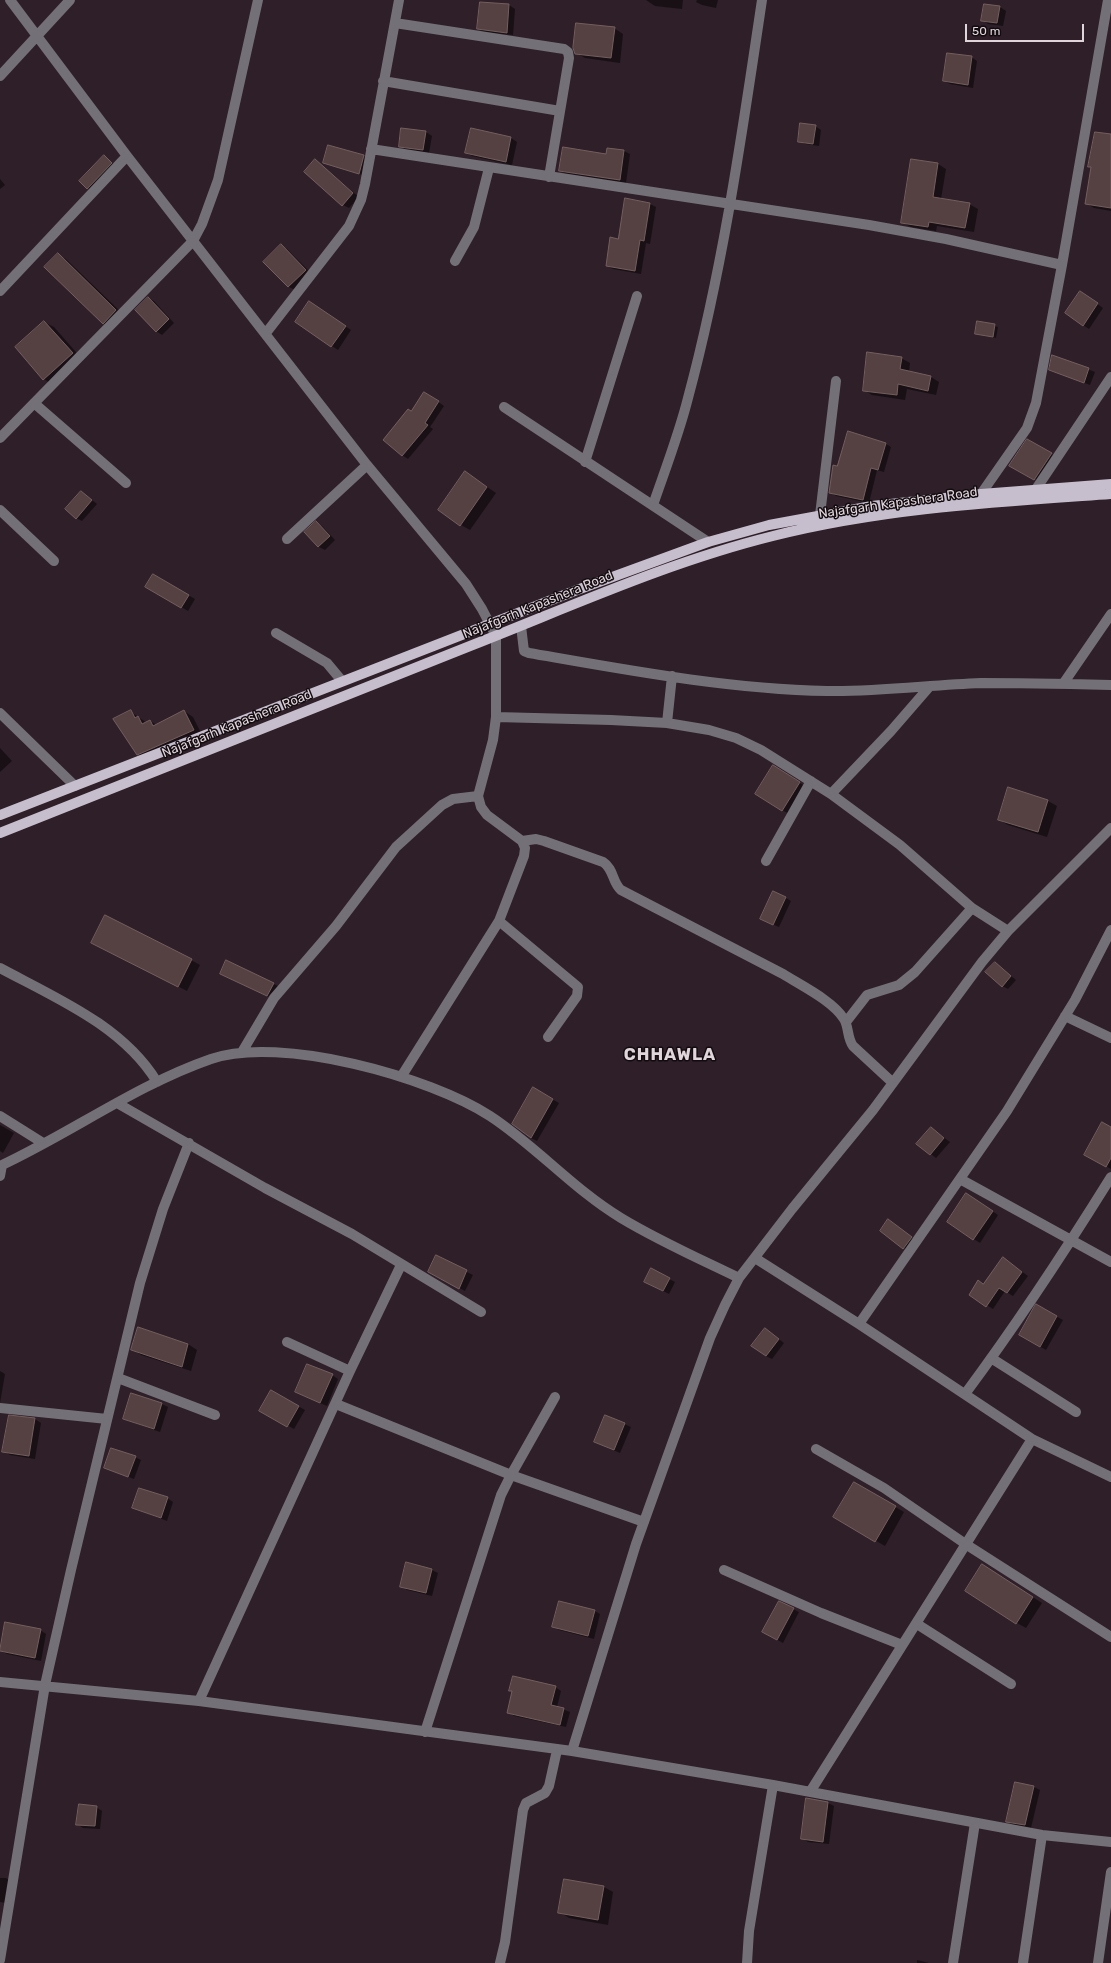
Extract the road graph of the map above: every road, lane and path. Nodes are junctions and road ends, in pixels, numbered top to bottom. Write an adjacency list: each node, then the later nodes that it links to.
1 (10, 0): 8 (street)
2 (70, 0): 8 (street)
3 (258, 0): 17 (street)
4 (399, 0): 7 (street)
5 (762, 0): 16 (street)
6 (1108, 0): 19 (street)
7 (395, 23): 10 (street); 11 (street)
8 (38, 36): 9 (street); 13 (street)
9 (0, 76)
10 (384, 81): 11 (street); 12 (street)
11 (560, 112): 15 (street)
12 (371, 149): 14 (street); 22 (street)
13 (127, 156): 17 (street); 20 (street)
14 (489, 168): 15 (street); 18 (street)
15 (549, 178): 16 (street)
16 (732, 203): 19 (street); 35 (street)
17 (193, 241): 22 (street); 25 (street)
18 (455, 261)
19 (1062, 265): 33 (street)
20 (0, 291)
21 (637, 296): 28 (street)
22 (266, 333): 29 (street)
23 (1111, 377): 32 (street)
24 (836, 381): 37 (street)
25 (34, 403): 27 (street); 30 (street)
26 (504, 406): 28 (street)
27 (0, 438)
28 (585, 462): 35 (street)
29 (367, 465): 38 (street); 42 (street)
30 (126, 483)
31 (1111, 484): 32 (main road)
32 (1036, 489): 33 (main road)
33 (981, 494): 37 (main road)
34 (1111, 494): 43 (main road, Najafgarh Kapashera Road)
35 (653, 505): 39 (street)
36 (0, 510): 40 (street)
37 (820, 515): 39 (main road)
38 (287, 539)
39 (708, 542): 42 (main road)
40 (54, 561)
41 (1111, 614): 48 (street)
42 (489, 624): 45 (street); 47 (main road)
43 (520, 626): 45 (main road, Najafgarh Kapashera Road); 46 (street)
44 (276, 633): 47 (street)
45 (496, 636): 52 (street); 60 (main road, Najafgarh Kapashera Road)
46 (672, 676): 50 (street); 53 (street)
47 (342, 681): 55 (main road)
48 (1063, 684): 49 (street); 50 (street)
49 (1111, 685)
50 (930, 686): 56 (street)
51 (0, 713): 55 (street)
52 (496, 717): 53 (street); 57 (street)
53 (667, 723): 54 (street)
54 (811, 781): 56 (street); 62 (street)
55 (75, 786): 58 (main road)
56 (831, 794): 63 (street)
57 (478, 796): 61 (street); 72 (street)
58 (1, 814)
59 (1110, 830): 66 (street)
60 (0, 833)
61 (522, 841): 64 (street); 69 (street)
62 (766, 861)
63 (972, 908): 66 (street); 69 (street)
64 (499, 921): 70 (street); 73 (street)
65 (1111, 930): 68 (street)
66 (1008, 931): 75 (street)
67 (0, 968): 74 (street)
68 (1065, 1016): 71 (street); 83 (street)
69 (846, 1022): 75 (street)
70 (548, 1037)
71 (1111, 1038)
72 (242, 1052): 73 (street); 74 (street)
73 (401, 1077): 88 (street)
74 (157, 1082): 76 (street)
75 (893, 1082): 85 (street)
76 (117, 1103): 78 (street); 79 (street)
77 (0, 1116): 78 (street)
78 (43, 1142): 80 (street)
79 (189, 1143): 87 (street); 94 (street)
80 (1, 1166): 81 (street)
81 (0, 1176)
82 (1111, 1177): 84 (street)
83 (960, 1179): 84 (street); 90 (street)
84 (1071, 1241): 86 (street); 92 (street)
85 (754, 1258): 88 (street); 90 (street)
86 (1111, 1262)
87 (401, 1265): 89 (street); 93 (street)
88 (739, 1278): 106 (street)
89 (481, 1312)
90 (859, 1324): 95 (street)
91 (287, 1342): 93 (street)
92 (991, 1358): 95 (street); 99 (street)
93 (350, 1371): 97 (street)
94 (118, 1378): 100 (street); 101 (street)
95 (965, 1394): 102 (street)
96 (555, 1396): 104 (street)
97 (336, 1404): 104 (street); 115 (street)
98 (0, 1408): 101 (street)
99 (1076, 1412)
100 (215, 1415)
101 (107, 1419): 114 (street)
102 (1032, 1439): 105 (street); 107 (street)
103 (816, 1449): 107 (street)
104 (511, 1475): 106 (street); 116 (street)
105 (1111, 1477)
106 (644, 1522): 118 (street)
107 (967, 1545): 109 (street); 110 (street)
108 (724, 1570): 111 (street)
109 (917, 1624): 111 (street); 113 (street)
110 (1111, 1637)
111 (902, 1645): 120 (street)
112 (0, 1682): 114 (street)
113 (1011, 1684)
114 (45, 1685): 115 (street); 125 (street)
115 (199, 1701): 116 (street)
116 (425, 1732): 117 (street)
117 (557, 1750): 118 (street); 126 (street)
118 (572, 1751): 119 (street)
119 (773, 1785): 120 (street); 127 (street)
120 (810, 1792): 121 (street)
121 (975, 1823): 122 (street); 128 (street)
122 (1042, 1835): 123 (street); 129 (street)
123 (1111, 1842)
124 (1111, 1872): 130 (street)
125 (0, 1960)
126 (500, 1963)
127 (747, 1963)
128 (952, 1963)
129 (1023, 1963)
130 (1098, 1963)

